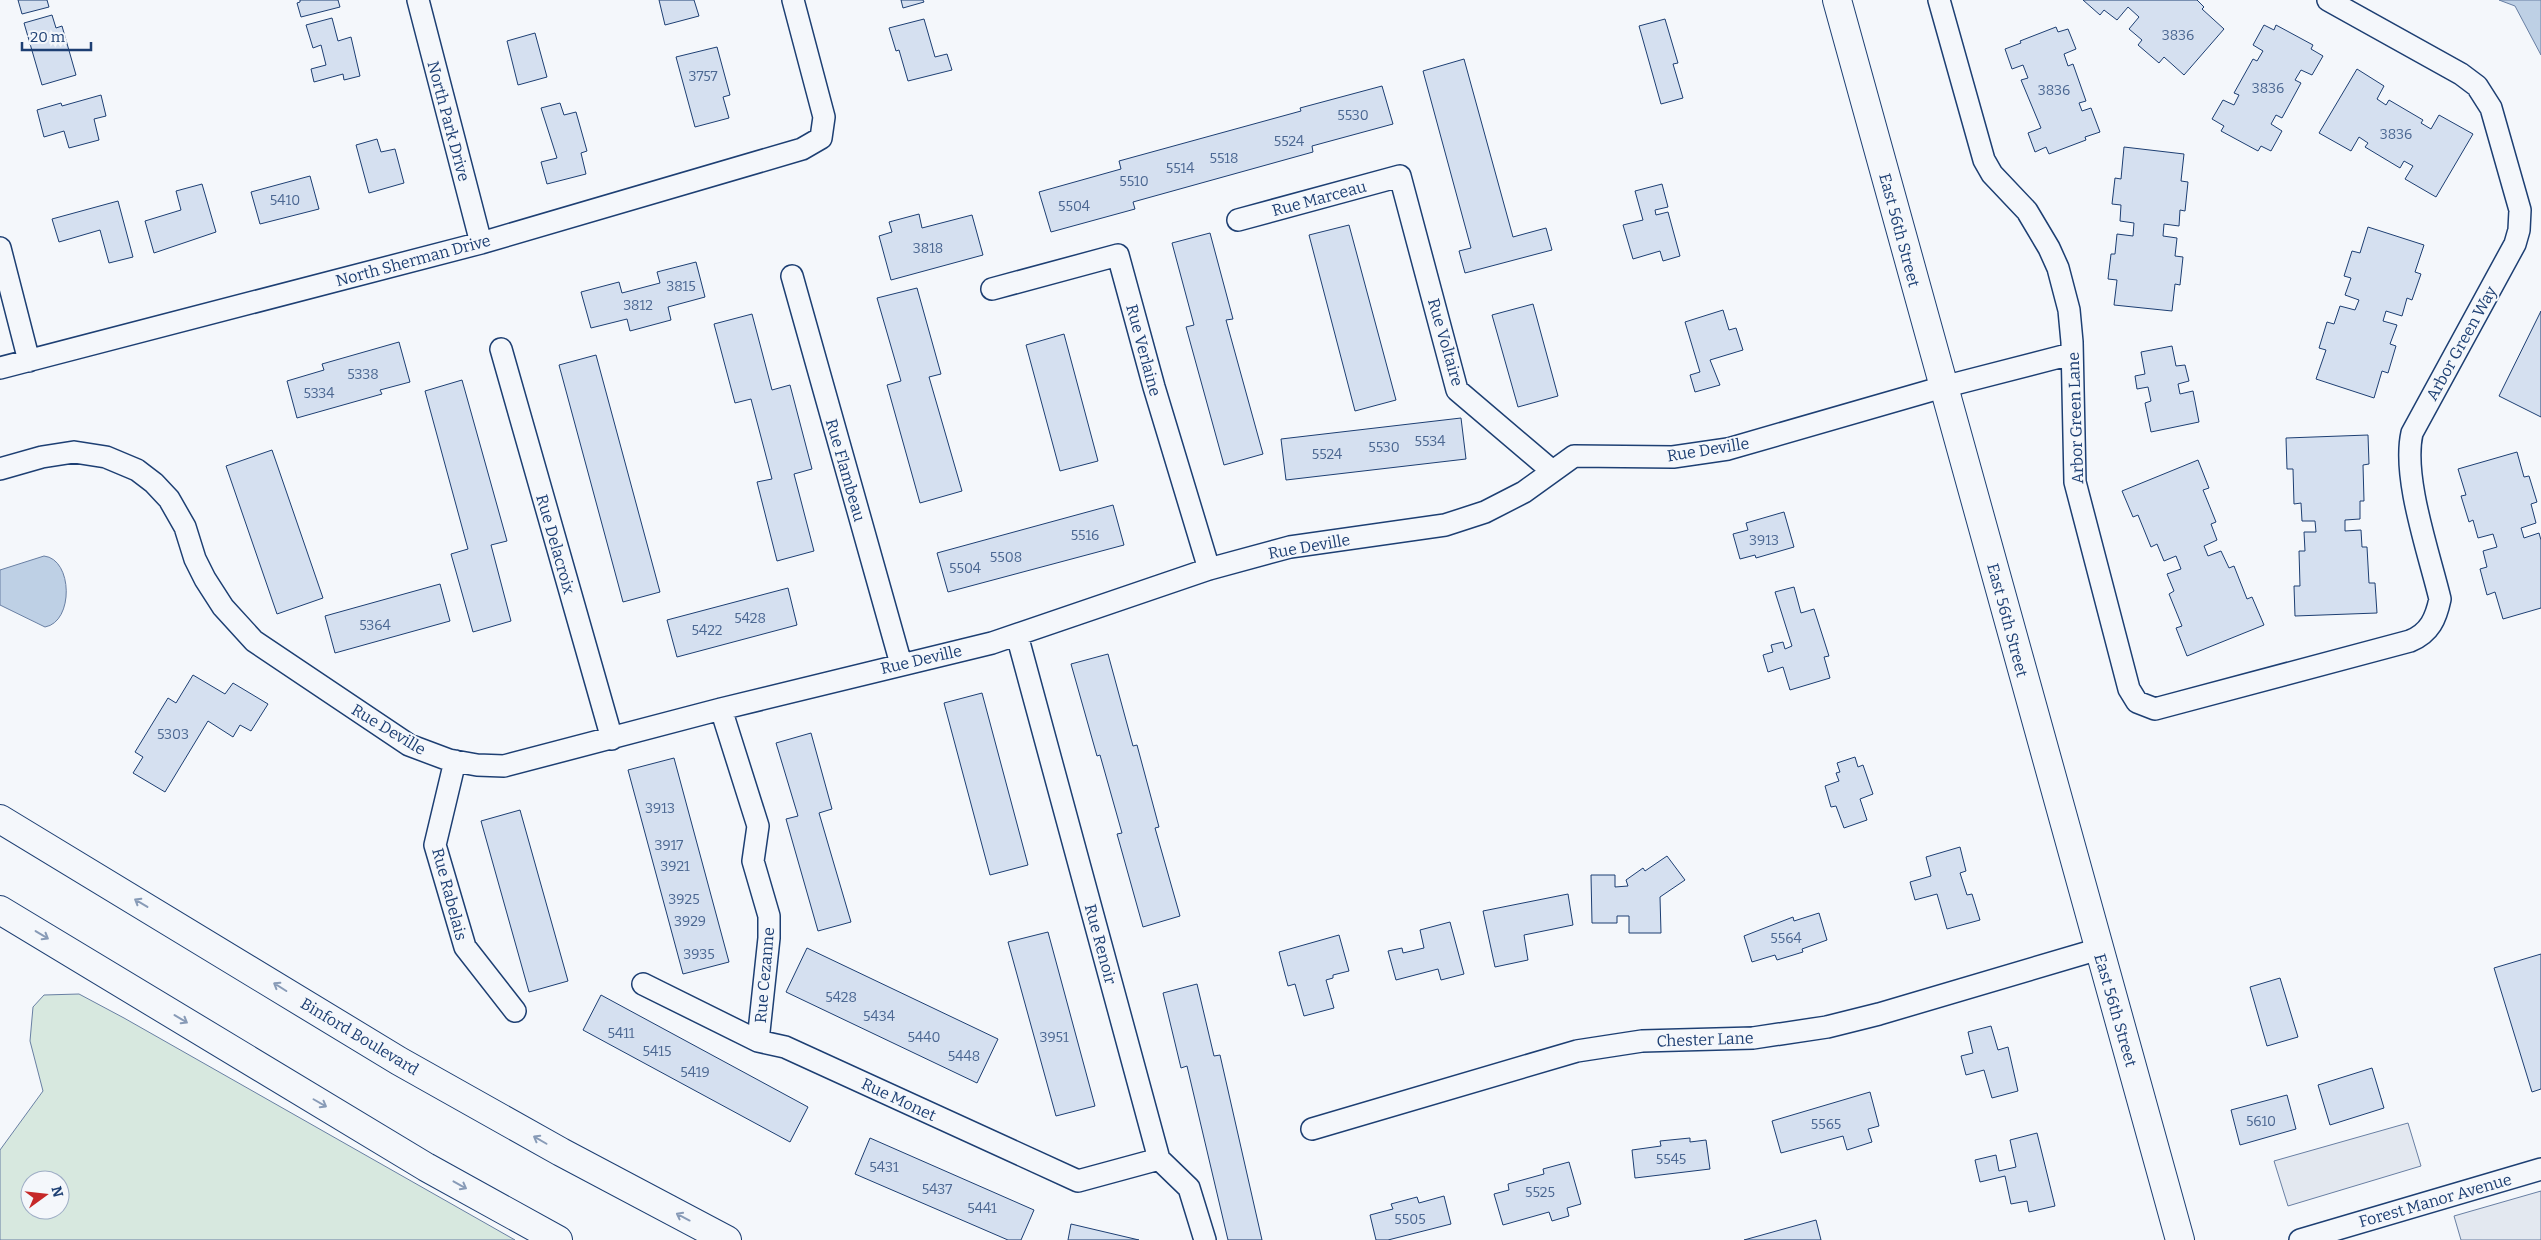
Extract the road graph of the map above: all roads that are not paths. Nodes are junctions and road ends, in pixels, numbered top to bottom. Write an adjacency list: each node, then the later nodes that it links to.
1 (418, 0): 8 (street, North Park Drive)
2 (793, 0): 8 (street, North Sherman Drive)
3 (1837, 0): 16 (main road, East 56th Street)
4 (1939, 0): 13 (street, Arbor Green Lane)
5 (2328, 0): 22 (street, Arbor Green Way)
6 (1400, 176): 7 (street, Rue Marceau); 18 (street, Rue Voltaire)
7 (1238, 220)
8 (481, 243): 14 (street, North Sherman Drive)
9 (0, 248): 14 (street)
10 (792, 276): 21 (street, Rue Flambeau)
11 (992, 289): 19 (street, Rue Verlaine)
12 (501, 350): 24 (street, Rue Delacroix)
13 (2071, 354): 16 (street, Rue Deville); 22 (street, Arbor Green Lane)
14 (29, 361): 15 (street, North Sherman Drive)
15 (0, 368)
16 (1943, 387): 18 (street, Rue Deville); 28 (main road, East 56th Street)
17 (0, 469): 25 (street, Rue Deville)
18 (1551, 470): 19 (street, Rue Deville)
19 (1209, 569): 20 (street, Rue Deville)
20 (1017, 635): 21 (street, Rue Deville); 33 (street, Rue Renoir)
21 (901, 664): 23 (street, Rue Deville)
22 (2289, 674)
23 (721, 708): 24 (street, Rue Deville); 31 (street, Rue Cezanne)
24 (612, 739): 25 (street, Rue Deville)
25 (455, 761): 30 (street, Rue Rabelais)
26 (0, 818): 36 (main road, Binford Boulevard, one-way to 26)
27 (0, 910): 35 (main road, one-way to 35)
28 (2099, 949): 32 (street, Chester Lane); 38 (main road, East 56th Street)
29 (643, 984): 31 (street, Rue Monet)
30 (515, 1011)
31 (758, 1041): 33 (street, Rue Monet)
32 (1312, 1128)
33 (1159, 1158): 37 (street, Rue Renoir)
34 (2541, 1169): 39 (street, Forest Manor Avenue)
35 (558, 1240)
36 (727, 1240)
37 (1205, 1240)
38 (2180, 1240)
39 (2300, 1240)

